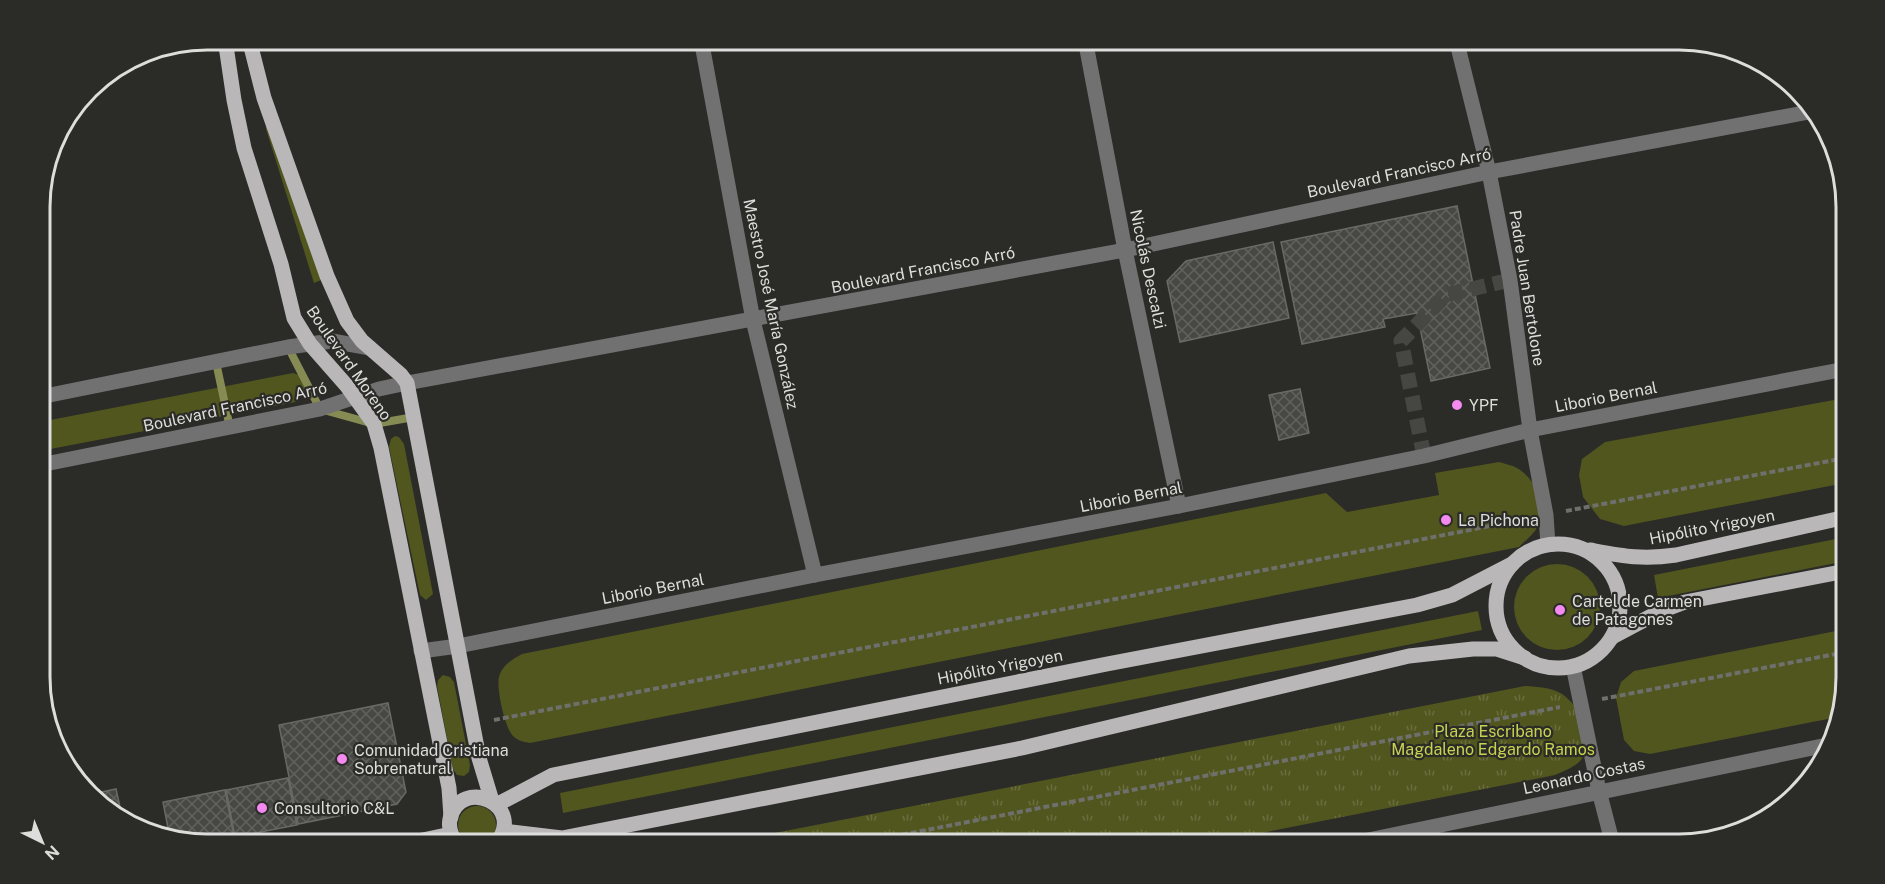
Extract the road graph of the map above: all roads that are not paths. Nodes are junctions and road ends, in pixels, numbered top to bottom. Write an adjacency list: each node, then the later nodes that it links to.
1 (227, 50): 10 (main road, Boulevard Moreno)
2 (252, 50): 11 (main road, Boulevard Moreno)
3 (703, 50): 9 (street, Maestro José María González)
4 (1086, 50): 8 (street, Nicolás Descalzi)
5 (1459, 50): 7 (street, Padre Juan Bertolone)
6 (1804, 113): 7 (street, Boulevard Francisco Arró)
7 (1489, 172): 8 (street, Boulevard Francisco Arró); 16 (street, Padre Juan Bertolone)
8 (1125, 250): 9 (street, Boulevard Francisco Arró); 18 (street, Nicolás Descalzi)
9 (753, 320): 13 (street, Boulevard Francisco Arró); 24 (street, Maestro José María González)
10 (310, 344): 11 (street); 14 (street); 15 (main road, Boulevard Moreno)
11 (370, 348): 13 (main road, Boulevard Moreno)
12 (1836, 371): 16 (street, Liborio Bernal)
13 (407, 383): 15 (street, Boulevard Francisco Arró); 26 (main road, Boulevard Moreno)
14 (50, 395)
15 (355, 398): 17 (street, Boulevard Francisco Arró); 27 (main road, Boulevard Moreno)
16 (1530, 430): 18 (street, Liborio Bernal); 20 (street, Padre Juan Bertolone)
17 (50, 463)
18 (1179, 506): 24 (street, Liborio Bernal)
19 (1836, 519): 21 (main road, Hipólito Yrigoyen)
20 (1548, 545): 21 (main road); 22 (main road)
21 (1585, 550): 25 (main road)
22 (1512, 564): 28 (main road); 32 (main road, Hipólito Yrigoyen)
23 (1836, 573): 25 (main road)
24 (815, 575): 26 (street, Liborio Bernal)
25 (1612, 637): 29 (main road)
26 (458, 646): 27 (street, Liborio Bernal); 32 (main road, Boulevard Moreno)
27 (421, 651): 33 (main road, Boulevard Moreno)
28 (1525, 658): 29 (main road); 36 (main road)
29 (1573, 666): 31 (street)
30 (1819, 747): 31 (street, Leonardo Costas)
31 (1599, 791): 37 (street, Leonardo Costas); 38 (street)
32 (494, 803): 33 (main road, Hipólito Yrigoyen); 35 (main road)
33 (451, 817): 34 (main road)
34 (454, 834)
35 (502, 834)
36 (582, 834)
37 (1396, 834)
38 (1609, 834)

